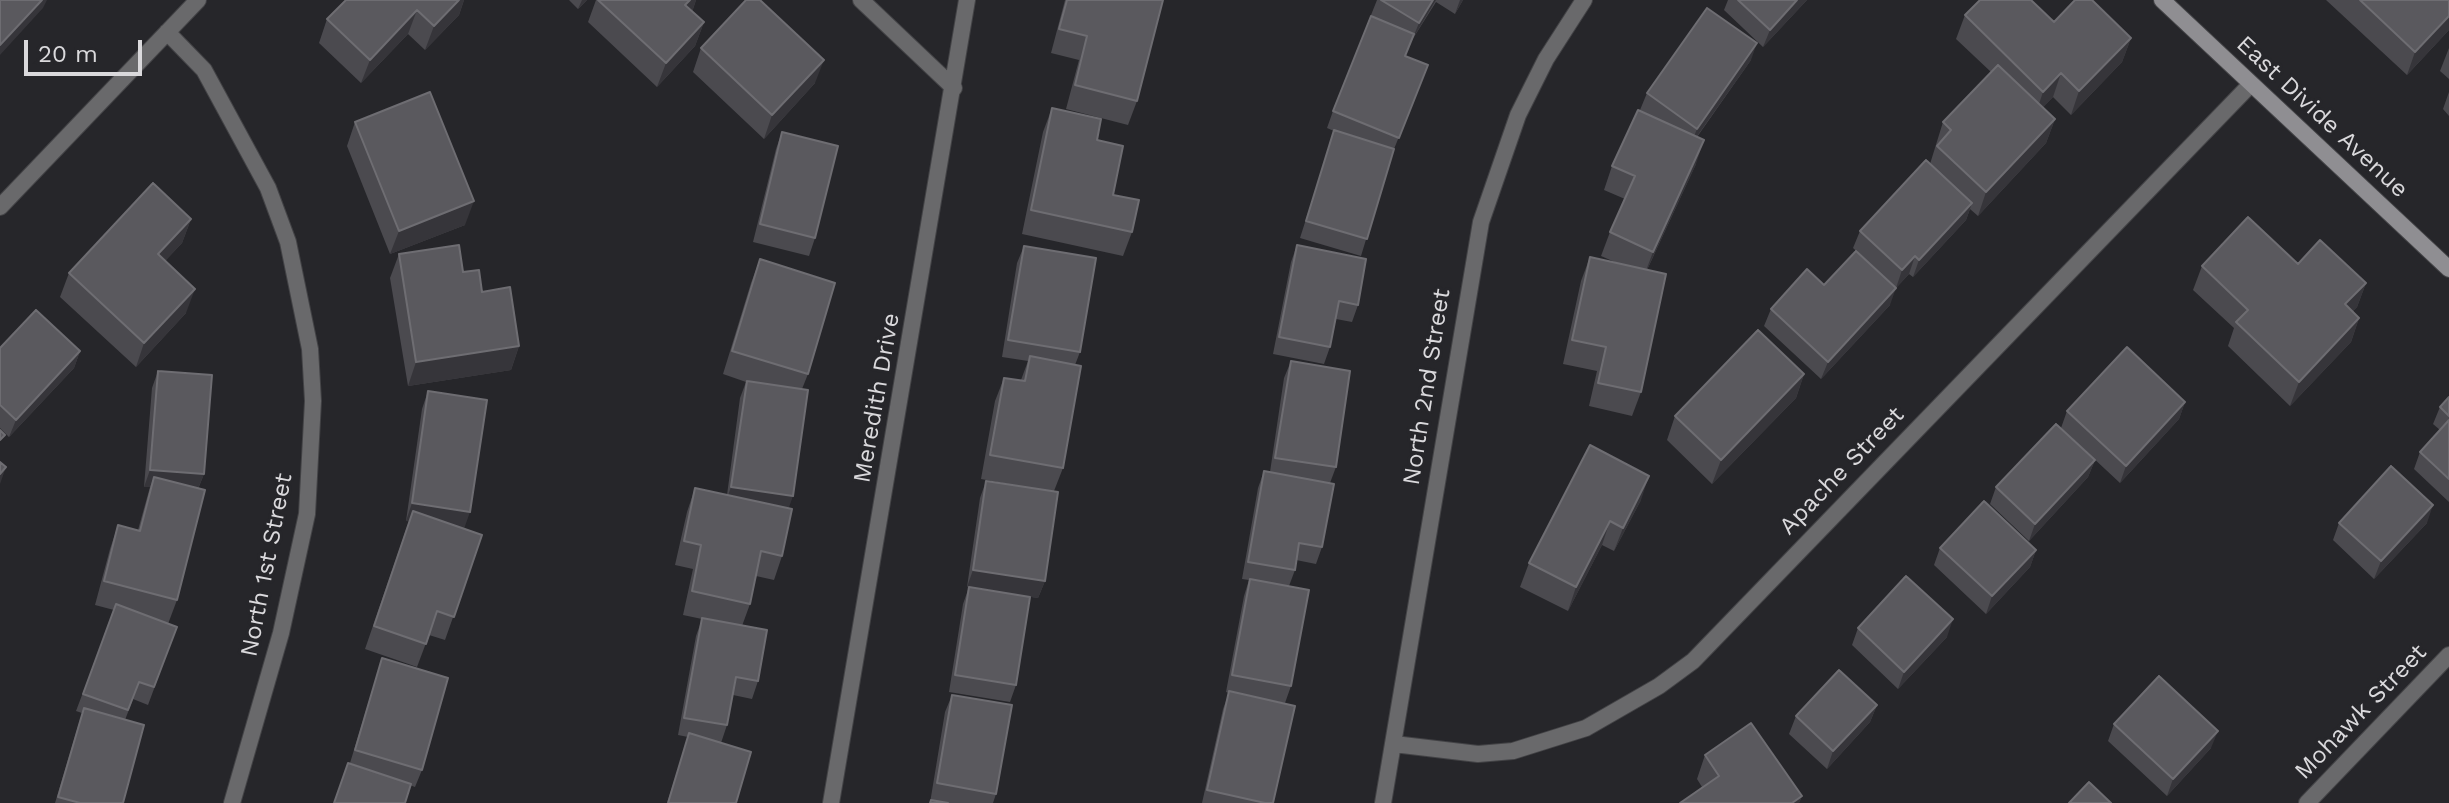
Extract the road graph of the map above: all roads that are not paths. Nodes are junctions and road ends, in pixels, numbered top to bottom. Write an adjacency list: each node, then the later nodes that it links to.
1 (198, 0): 6 (street)
2 (861, 0): 8 (street)
3 (967, 0): 8 (street, Meredith Drive)
4 (1584, 0): 12 (street, North 2nd Street)
5 (2162, 0): 7 (street, East Divide Avenue)
6 (167, 32): 9 (street); 13 (street, North 1st Street)
7 (2251, 84): 10 (street, East Divide Avenue); 12 (street, Apache Street)
8 (954, 88): 14 (street, Meredith Drive)
9 (0, 207)
10 (2449, 269)
11 (2449, 655): 16 (street, Mohawk Street)
12 (1394, 744): 15 (street, North 2nd Street)
13 (232, 803)
14 (831, 803)
15 (1383, 803)
16 (2307, 803)

